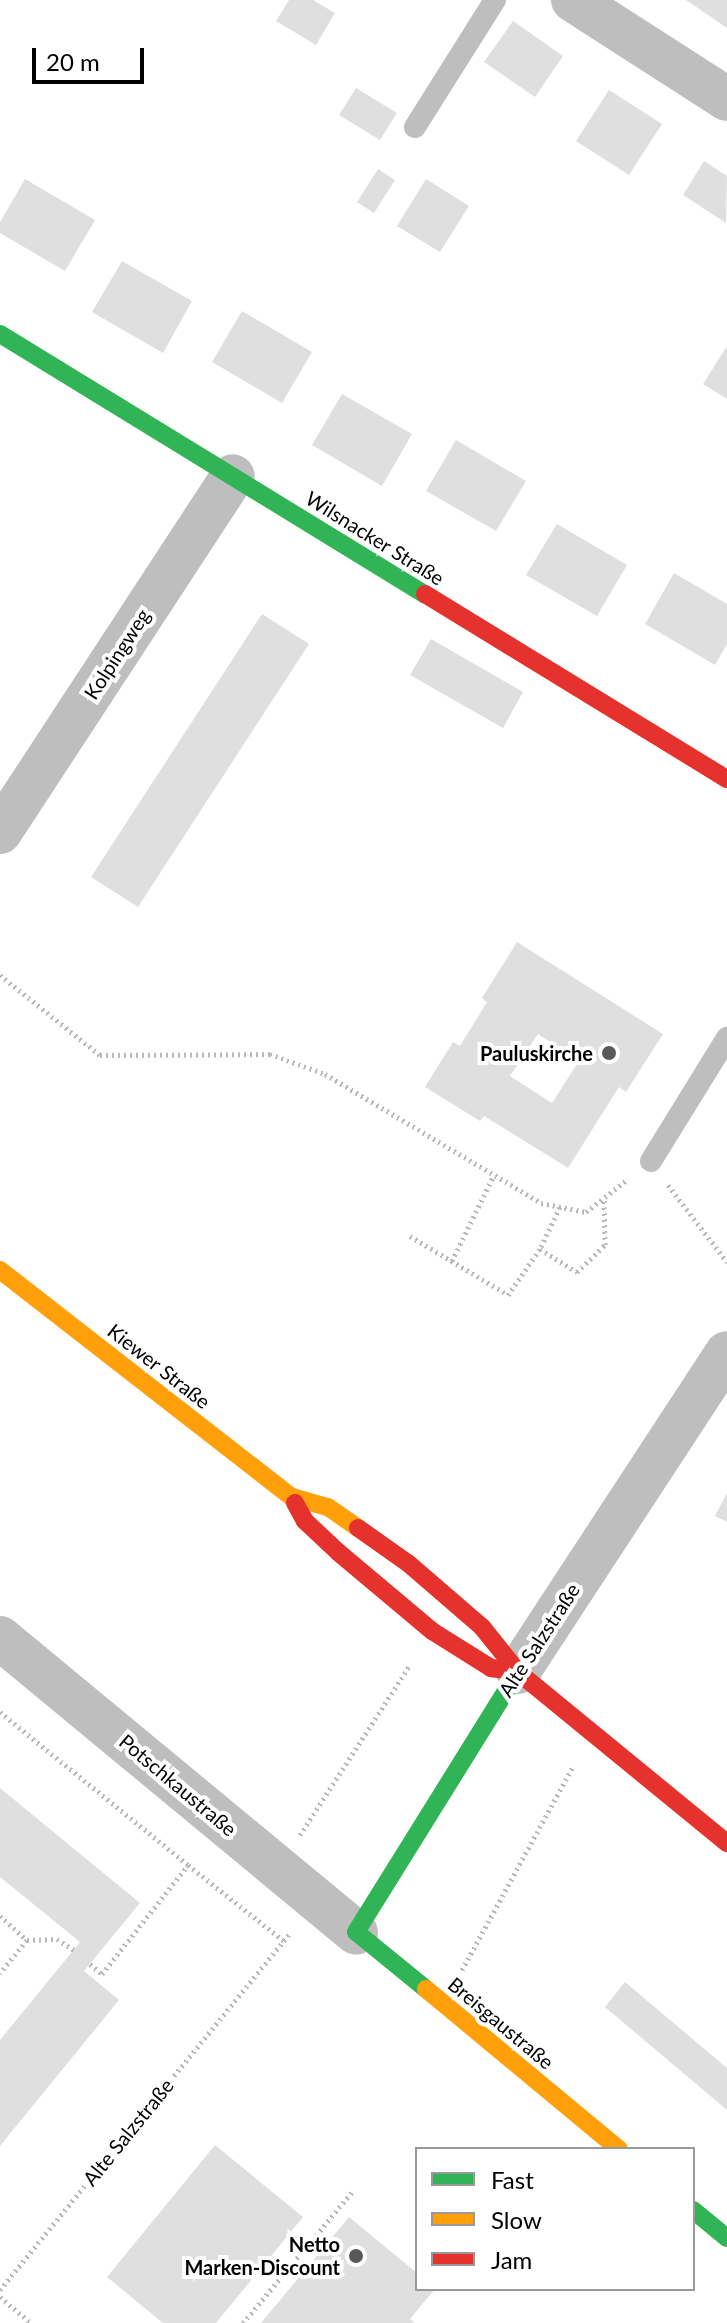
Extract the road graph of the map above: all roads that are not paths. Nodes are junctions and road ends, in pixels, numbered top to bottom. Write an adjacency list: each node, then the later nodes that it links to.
1 (495, 0): 4 (lane)
2 (573, 0): 3 (street)
3 (727, 99)
4 (415, 127)
5 (0, 334): 6 (street, Wilsnacker Straße)
6 (233, 476): 7 (street, Wilsnacker Straße); 8 (street, Kolpingweg)
7 (727, 779)
8 (0, 832)
9 (727, 1038): 10 (lane)
10 (651, 1161)
11 (0, 1270): 14 (street, Kiewer Straße)
12 (727, 1353): 13 (street, Alte Salzstraße)
13 (714, 1401): 16 (street, Alte Salzstraße)
14 (292, 1497): 16 (street, Kiewer Straße); 16 (street, Kiewer Straße)
15 (0, 1638): 18 (street, Potschkaustraße)
16 (518, 1672): 17 (street, Kiewer Straße); 18 (street, Alte Salzstraße)
17 (727, 1843)
18 (356, 1932): 19 (street, Breisgaustraße)
19 (617, 2147)
20 (695, 2212): 21 (street)
21 (727, 2238)

